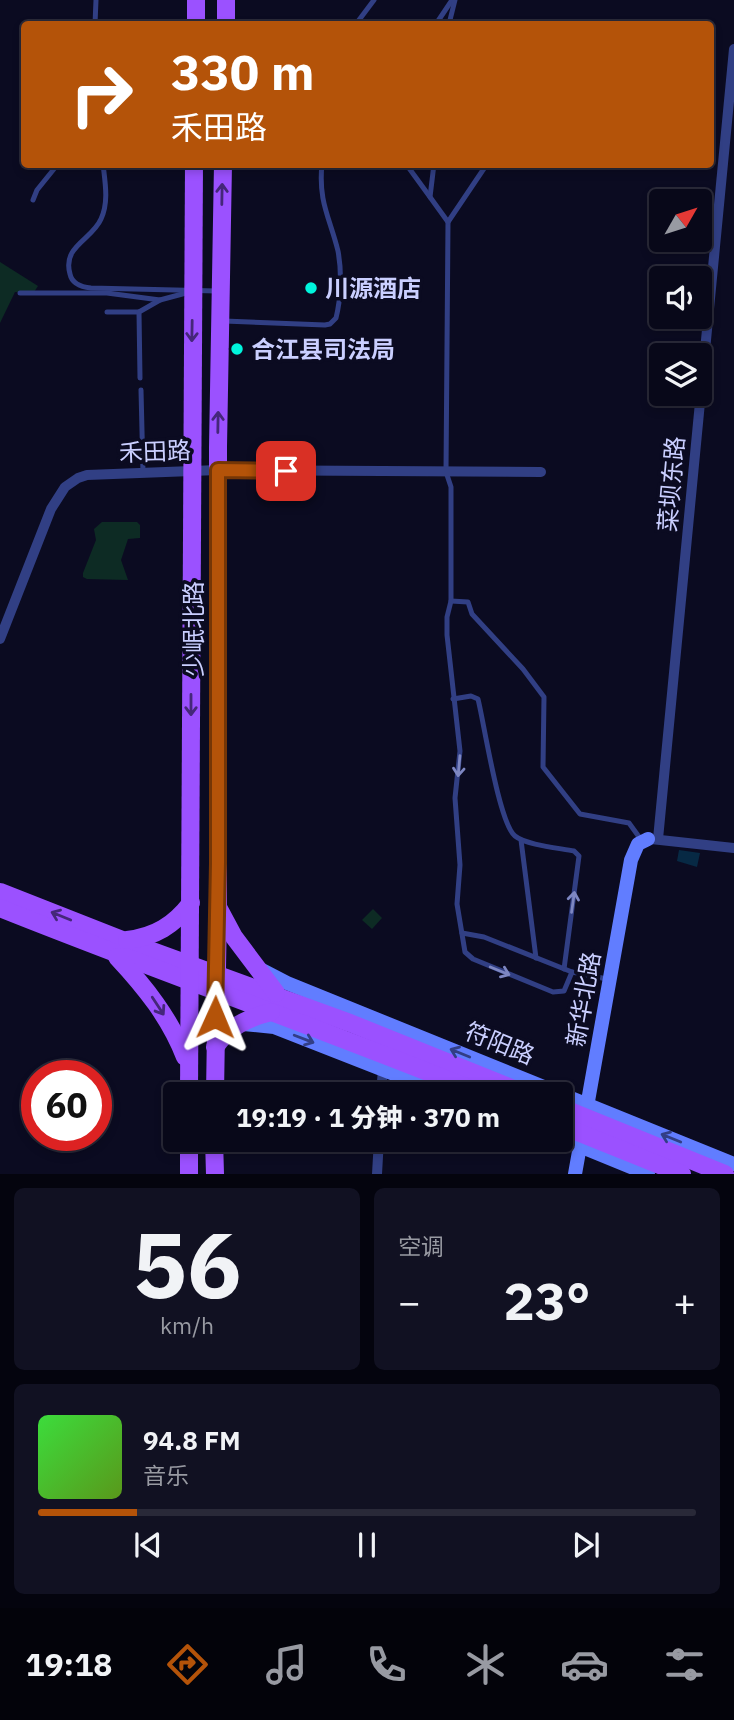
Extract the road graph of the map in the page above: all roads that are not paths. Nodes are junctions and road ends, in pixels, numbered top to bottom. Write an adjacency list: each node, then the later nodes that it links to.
1 (96, 0): 7 (lane)
2 (196, 0): 8 (main road)
3 (226, 0): 9 (main road)
4 (369, 0): 10 (lane)
5 (374, 0): 11 (lane)
6 (453, 0): 12 (lane); 13 (lane)
7 (94, 21)
8 (195, 21)
9 (226, 21)
10 (358, 21)
11 (358, 21)
12 (438, 21)
13 (450, 21)
14 (734, 49): 46 (street, 菜坝东路)
15 (55, 168): 24 (lane)
16 (103, 168): 26 (lane)
17 (194, 168): 26 (main road, 少岷北路)
18 (223, 168): 27 (main road, 少岷北路, one-way to 18)
19 (322, 168): 32 (lane)
20 (409, 168): 23 (lane)
21 (434, 168): 23 (lane)
22 (484, 168): 25 (lane)
23 (430, 197): 25 (lane)
24 (33, 200)
25 (448, 222): 38 (lane)
26 (192, 291): 27 (lane); 29 (lane); 36 (main road, 少岷北路, one-way to 36)
27 (220, 291): 32 (main road, 少岷北路)
28 (20, 293): 29 (lane)
29 (160, 300): 31 (lane)
30 (107, 312): 31 (lane)
31 (139, 312): 33 (lane)
32 (220, 321): 35 (main road, 少岷北路, one-way to 32)
33 (140, 378)
34 (141, 390): 37 (lane)
35 (218, 470): 36 (street, 禾田路); 38 (street, 禾田路); 44 (main road, 少岷北路)
36 (191, 471): 37 (street, 禾田路); 43 (main road, 少岷北路, one-way to 43)
37 (143, 472): 41 (street, 禾田路)
38 (446, 472): 39 (street, 禾田路); 40 (lane)
39 (541, 472)
40 (451, 601): 42 (lane); 46 (lane)
41 (0, 639)
42 (453, 699): 45 (lane); 52 (lane, one-way to 52)
43 (191, 819): 44 (main road); 49 (main road, 少岷北路)
44 (218, 819): 50 (main road, 少岷北路)
45 (521, 839): 54 (lane); 56 (lane, one-way to 45)
46 (650, 840): 47 (street); 60 (street, 新华北路)
47 (734, 848)
48 (0, 892): 53 (main road, one-way to 48)
49 (191, 902): 53 (main road); 57 (main road, 少岷北路)
50 (218, 906): 55 (main road); 59 (main road, 少岷北路)
51 (0, 908): 53 (main road)
52 (462, 933): 54 (lane); 58 (lane, one-way to 58)
53 (118, 947): 57 (main road); 67 (main road, one-way to 67)
54 (536, 958): 56 (lane)
55 (251, 961): 62 (main road); 74 (street, 符阳路, one-way to 55)
56 (564, 970): 58 (lane)
57 (190, 972): 59 (main road); 61 (main road); 67 (main road, 少岷北路)
58 (572, 972): 60 (lane)
59 (216, 973): 61 (main road, 少岷北路); 62 (main road)
60 (610, 979): 77 (street, 新华北路)
61 (215, 993): 62 (main road); 65 (main road, 少岷北路)
62 (275, 1004): 63 (main road); 64 (main road)
63 (238, 1024): 65 (main road); 66 (street, one-way to 66)
64 (347, 1030): 72 (main road); 73 (main road)
65 (215, 1048): 69 (main road, 少岷北路)
66 (383, 1069): 70 (street); 71 (street)
67 (189, 1070): 68 (main road, 少岷北路)
68 (189, 1082)
69 (215, 1082)
70 (382, 1082)
71 (415, 1082)
72 (458, 1082)
73 (492, 1082)
74 (517, 1082)
75 (573, 1104): 77 (street, 符阳路)
76 (573, 1104): 79 (street)
77 (588, 1105): 82 (street, 新华北路); 86 (street, 符阳路, one-way to 77)
78 (573, 1106): 93 (main road, bridge)
79 (573, 1121)
80 (573, 1130): 92 (main road, bridge)
81 (573, 1143): 82 (street)
82 (580, 1146): 90 (street, 新华北路); 91 (street)
83 (189, 1152): 87 (main road)
84 (215, 1152): 88 (main road)
85 (378, 1152): 89 (street)
86 (734, 1164)
87 (190, 1174)
88 (215, 1174)
89 (377, 1174)
90 (575, 1174)
91 (648, 1174)
92 (682, 1174)
93 (725, 1174)

